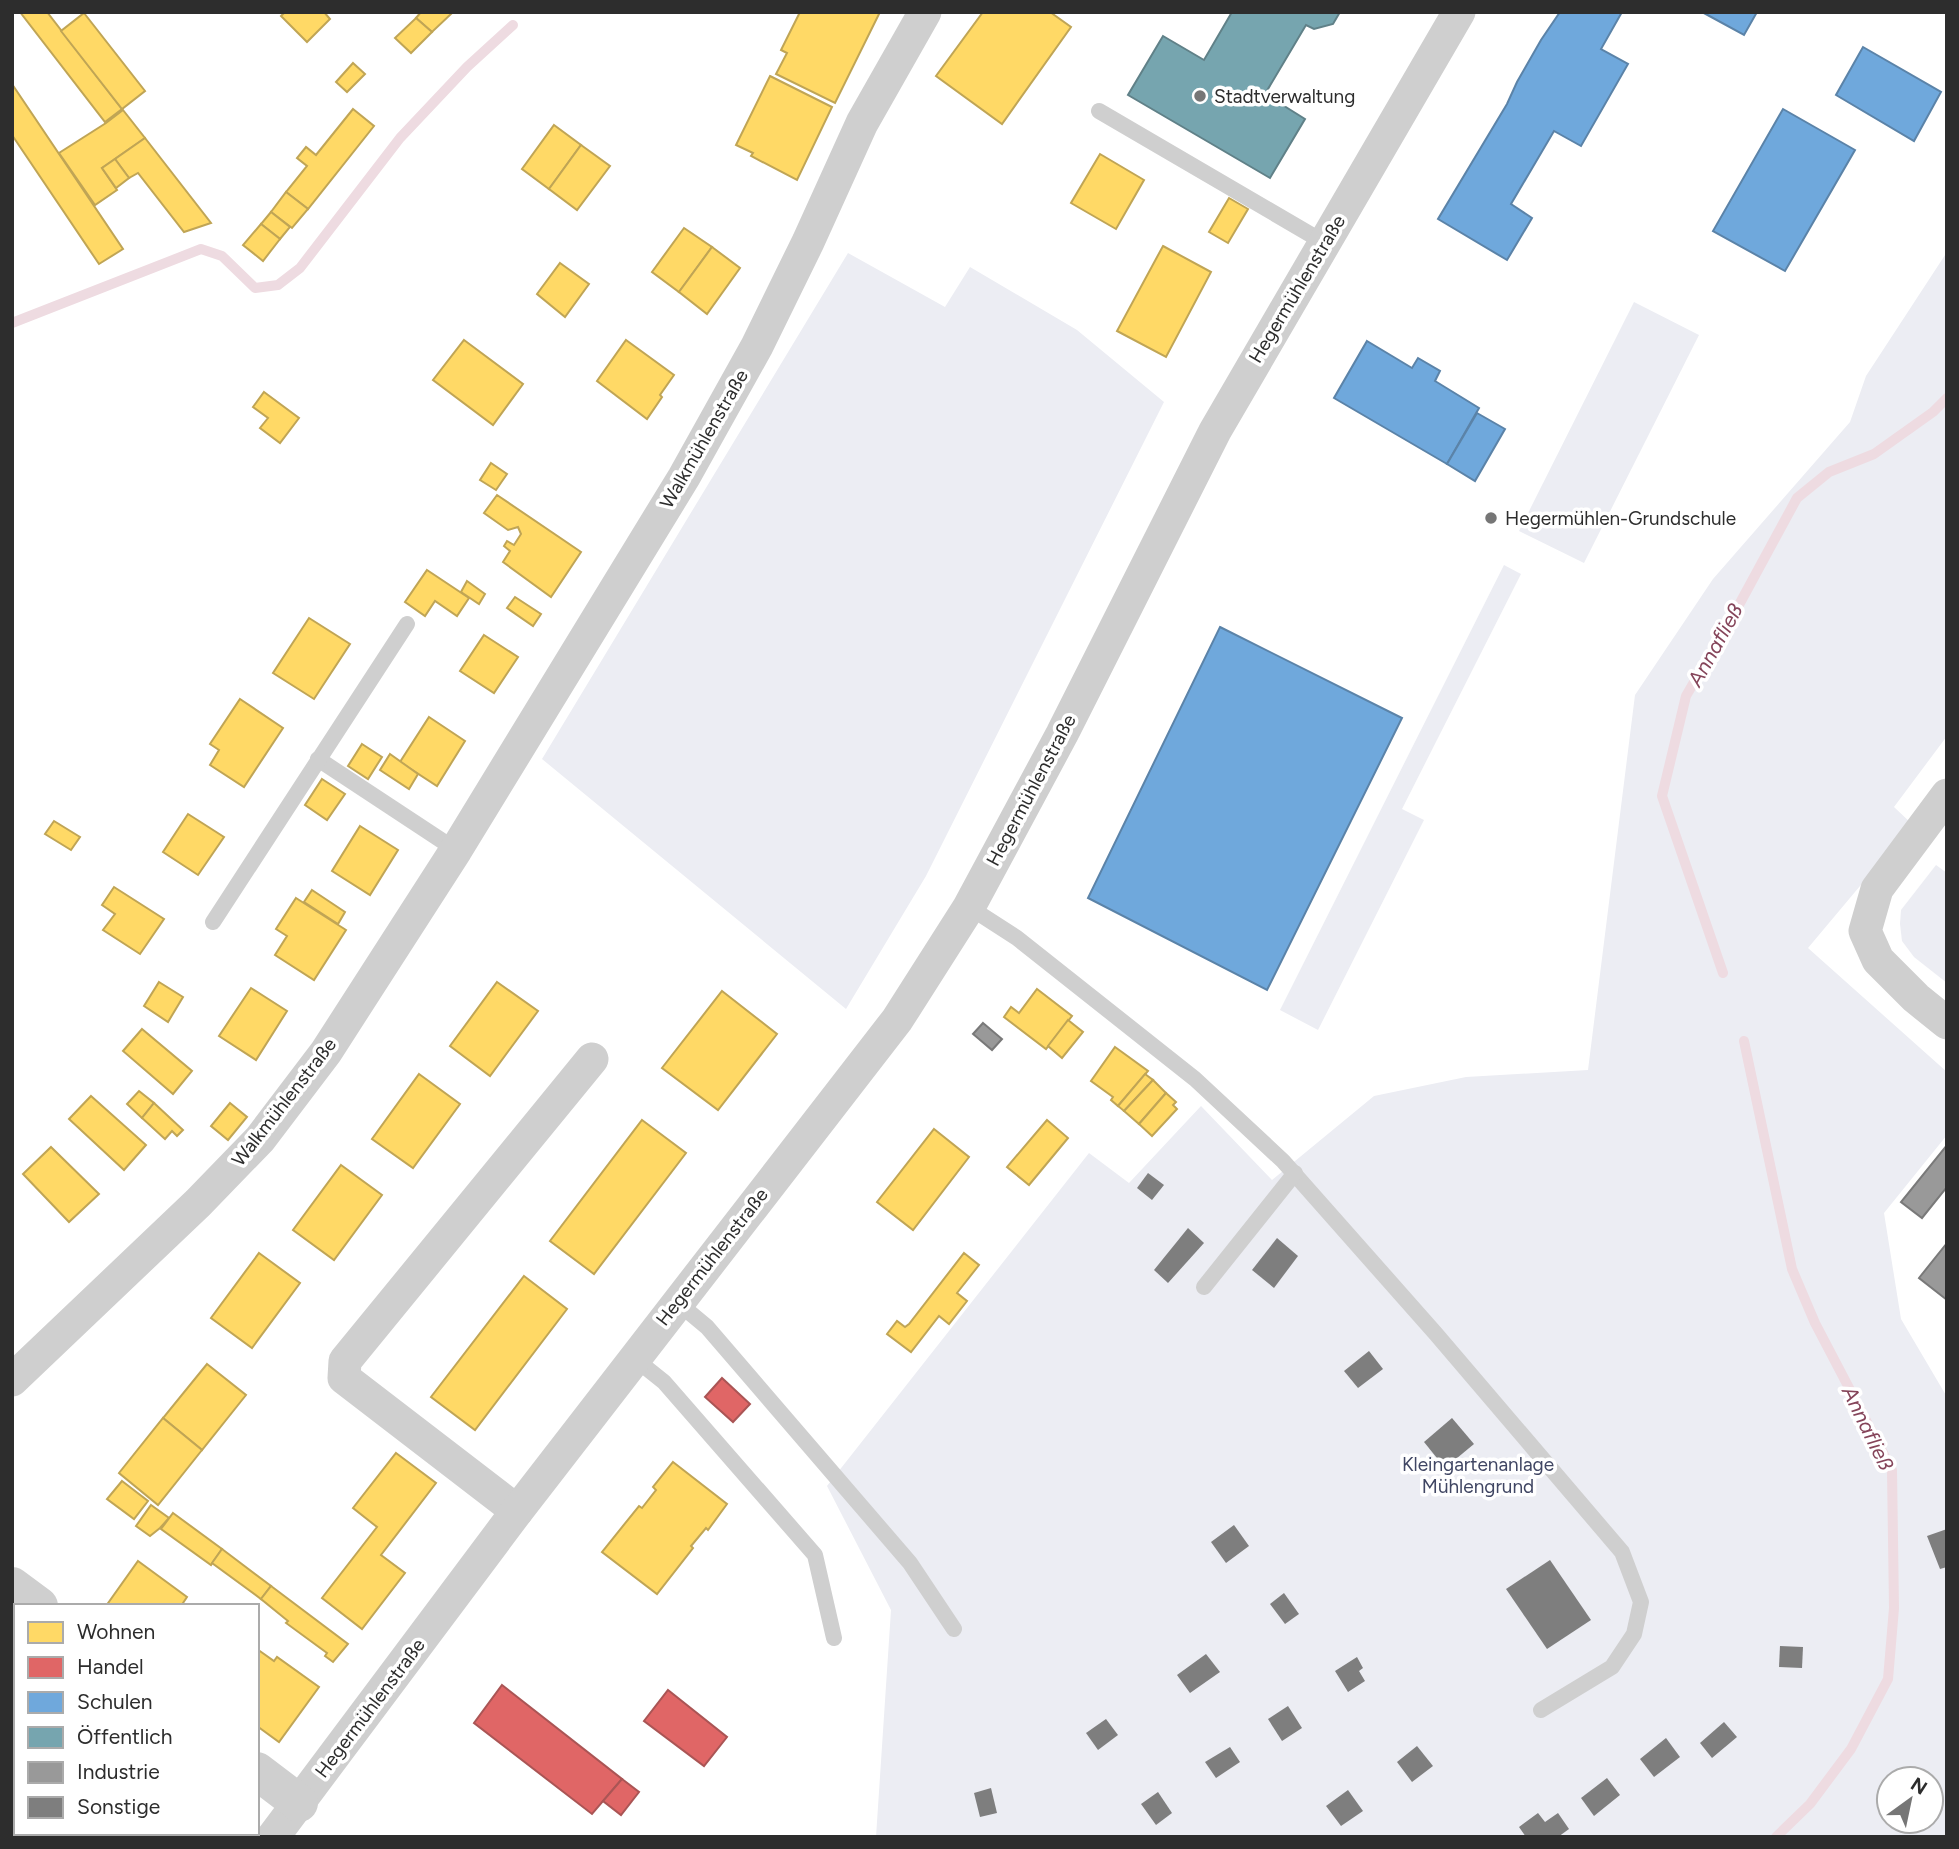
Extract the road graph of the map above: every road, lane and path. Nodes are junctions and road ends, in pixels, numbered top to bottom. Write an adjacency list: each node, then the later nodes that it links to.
1 (925, 12): 8 (street, Walkmühlenstraße)
2 (1459, 12): 4 (street, Hegermühlenstraße)
3 (1099, 111): 4 (lane)
4 (1325, 243): 9 (street, Hegermühlenstraße)
5 (407, 624): 6 (lane)
6 (318, 759): 8 (lane); 10 (lane)
7 (1947, 795): 11 (street)
8 (456, 850): 17 (street, Walkmühlenstraße)
9 (969, 907): 13 (lane); 15 (street, Hegermühlenstraße)
10 (213, 922)
11 (1947, 1023)
12 (592, 1059): 18 (street)
13 (1295, 1173): 14 (lane); 23 (lane)
14 (1204, 1287)
15 (677, 1302): 16 (street, Hegermühlenstraße); 21 (lane)
16 (634, 1358): 18 (street, Hegermühlenstraße); 22 (lane)
17 (12, 1380)
18 (517, 1511): 25 (street, Hegermühlenstraße)
19 (12, 1586): 20 (street)
20 (36, 1604)
21 (954, 1629)
22 (834, 1637)
23 (1541, 1710)
24 (259, 1773): 25 (street)
25 (299, 1803): 26 (street, Hegermühlenstraße)
26 (273, 1837)

